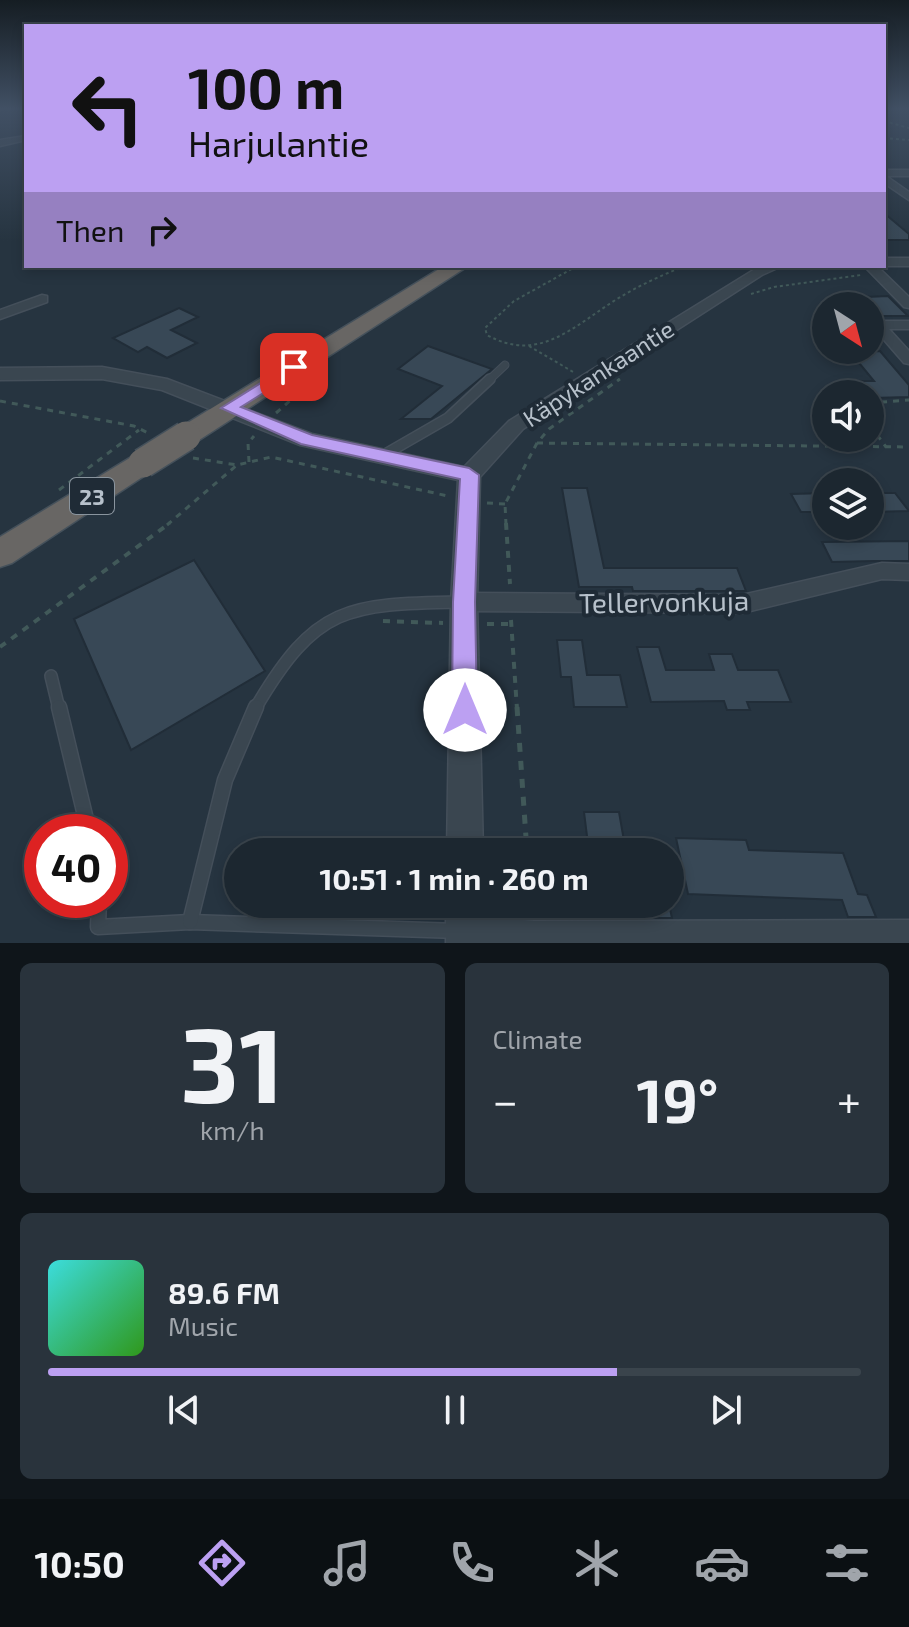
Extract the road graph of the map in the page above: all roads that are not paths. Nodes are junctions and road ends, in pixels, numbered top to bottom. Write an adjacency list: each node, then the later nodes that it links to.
1 (909, 173): 2 (street)
2 (886, 176)
3 (886, 178): 4 (street)
4 (909, 197)
5 (909, 262): 6 (street)
6 (886, 266)
7 (455, 268): 17 (highway, 23)
8 (769, 268): 19 (street, Käpykankaantie)
9 (878, 268): 11 (street)
10 (42, 299): 12 (street)
11 (909, 304)
12 (0, 315)
13 (909, 325): 14 (street)
14 (909, 360)
15 (505, 365): 18 (lane)
16 (0, 374): 17 (street)
17 (229, 408): 18 (street); 20 (highway, 23, bridge)
18 (382, 456): 19 (street)
19 (469, 475): 22 (street)
20 (0, 554)
21 (909, 572): 22 (street, Tellervonkuja)
22 (464, 613): 25 (street); 27 (lane)
23 (51, 676): 24 (lane)
24 (85, 814)
25 (465, 838)
26 (98, 918): 27 (lane)
27 (190, 922): 28 (lane)
28 (465, 926): 29 (street)
29 (909, 936)

